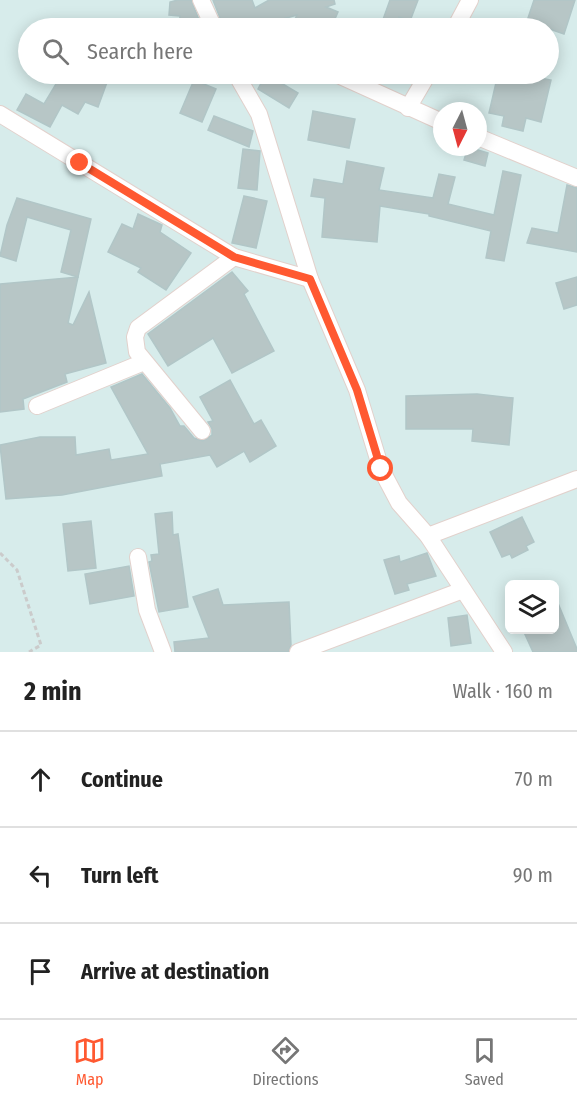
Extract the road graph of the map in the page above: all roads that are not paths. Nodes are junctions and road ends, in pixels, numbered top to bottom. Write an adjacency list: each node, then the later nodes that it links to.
1 (201, 0): 3 (street)
2 (470, 0): 4 (street)
3 (209, 18)
4 (460, 18)
5 (242, 84): 14 (street)
6 (357, 84): 8 (street)
7 (422, 84): 8 (street)
8 (408, 108): 10 (street)
9 (0, 114): 13 (street)
10 (433, 118)
11 (487, 141): 12 (street)
12 (577, 178)
13 (234, 257): 14 (street); 15 (street)
14 (310, 279): 19 (street)
15 (144, 362): 16 (street); 17 (street)
16 (37, 406)
17 (202, 431)
18 (577, 479): 19 (street)
19 (428, 536): 21 (street)
20 (138, 557): 22 (street)
21 (463, 590): 23 (street); 24 (street)
22 (163, 652)
23 (298, 652)
24 (504, 652)

